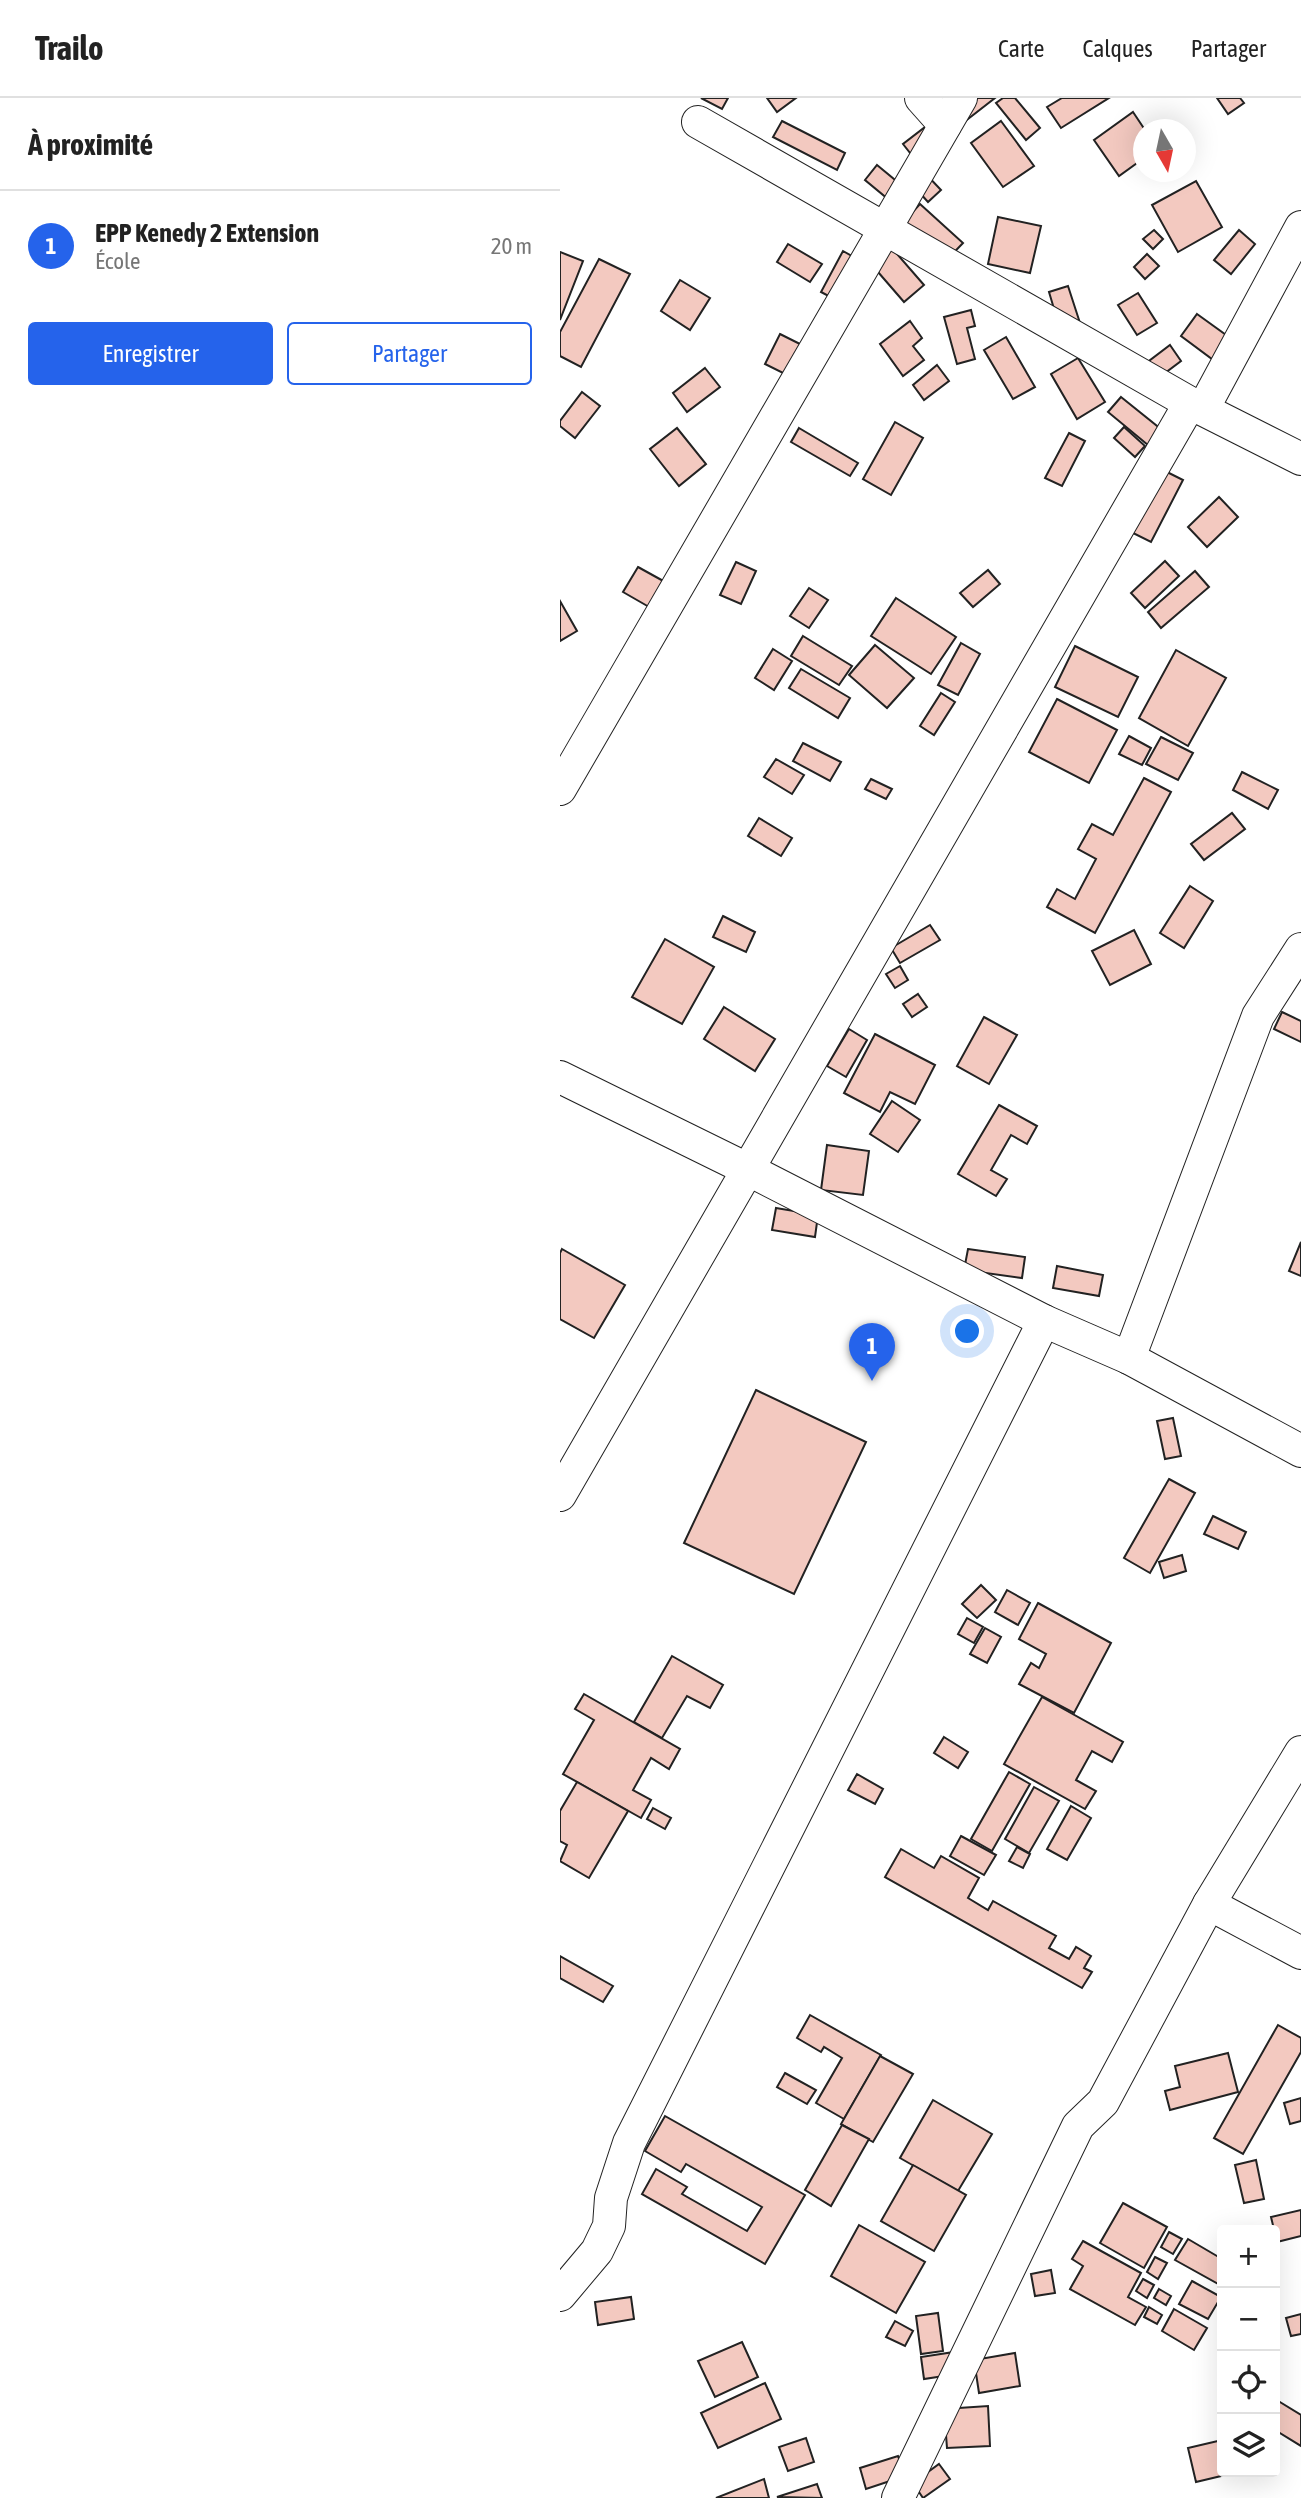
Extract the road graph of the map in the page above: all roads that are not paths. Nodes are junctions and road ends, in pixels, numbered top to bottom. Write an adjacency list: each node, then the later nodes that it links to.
1 (921, 98): 4 (street)
2 (961, 98): 4 (street)
3 (698, 121): 6 (street)
4 (945, 125): 6 (street)
5 (1301, 227): 7 (street)
6 (885, 229): 7 (street); 9 (street)
7 (1196, 406): 8 (street); 12 (street)
8 (1301, 459)
9 (560, 789)
10 (1301, 949): 14 (street)
11 (560, 1077): 12 (street)
12 (747, 1169): 13 (street); 16 (street)
13 (1044, 1321): 14 (street); 20 (street)
14 (1129, 1358): 15 (street)
15 (1301, 1451)
16 (560, 1495)
17 (1301, 1752): 18 (street)
18 (1209, 1904): 19 (street); 21 (street)
19 (1301, 1952)
20 (560, 2295)
21 (898, 2498)

